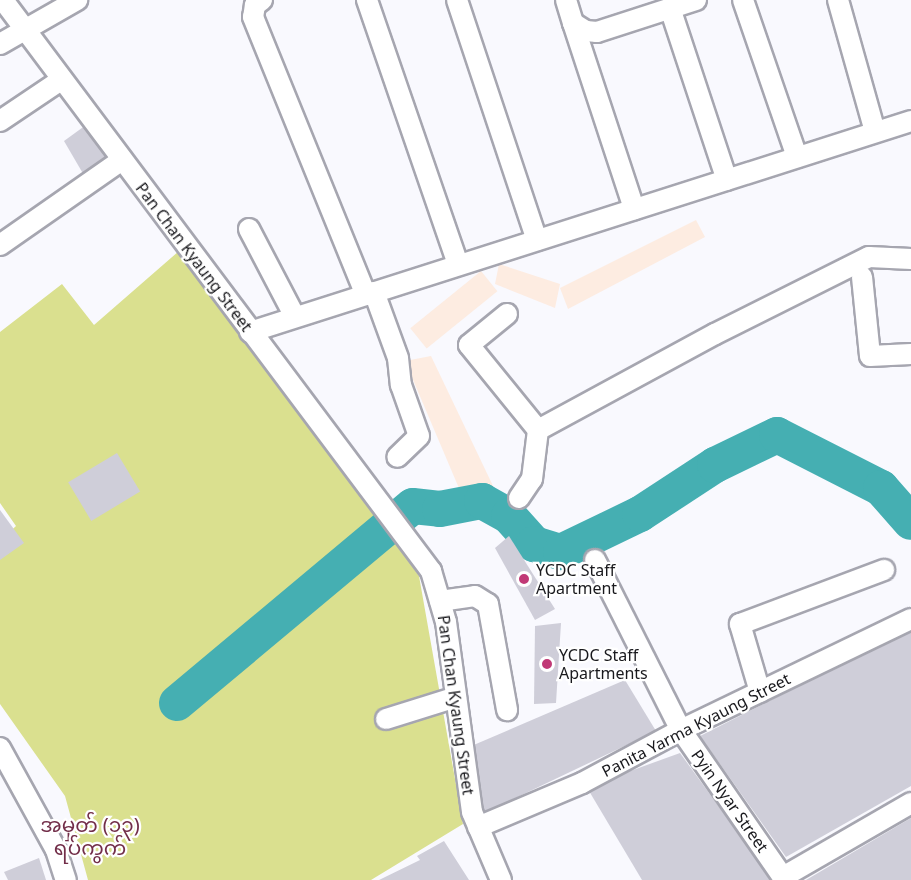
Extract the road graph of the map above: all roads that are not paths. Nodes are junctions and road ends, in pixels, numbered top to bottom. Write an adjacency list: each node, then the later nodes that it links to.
1 (3, 0): 12 (street, Pan Chan Kyaung Street)
2 (77, 0): 12 (street)
3 (262, 0): 28 (street)
4 (367, 0): 26 (street)
5 (457, 0): 23 (street)
6 (566, 0): 11 (street)
7 (696, 0): 10 (street)
8 (743, 0): 18 (street)
9 (838, 0): 17 (street)
10 (670, 8): 11 (street); 20 (street)
11 (573, 23): 21 (street)
12 (23, 30): 13 (street); 14 (street, Pan Chan Kyaung Street)
13 (0, 44)
14 (61, 80): 15 (street); 19 (street, Pan Chan Kyaung Street)
15 (0, 121)
16 (911, 121): 17 (street)
17 (875, 132): 18 (street)
18 (797, 158): 20 (street)
19 (122, 160): 24 (street); 31 (street, Pan Chan Kyaung Street)
20 (727, 180): 21 (street)
21 (634, 209): 23 (street)
22 (249, 229): 30 (street)
23 (537, 240): 26 (street)
24 (0, 245)
25 (911, 259): 33 (street)
26 (458, 265): 28 (street)
27 (862, 278): 32 (street)
28 (370, 293): 30 (street); 34 (street)
29 (507, 314): 33 (street)
30 (295, 317): 31 (street)
31 (250, 332): 38 (street, Pan Chan Kyaung Street)
32 (911, 354)
33 (538, 429): 35 (street)
34 (397, 457)
35 (519, 498)
36 (595, 560): 44 (street, Pyin Nyar Street)
37 (884, 570): 40 (street)
38 (440, 601): 41 (street, Pan Chan Kyaung Street); 42 (street)
39 (911, 619): 40 (street, Panita Yarma Kyaung Street)
40 (760, 692): 44 (street, Panita Yarma Kyaung Street)
41 (456, 697): 43 (street); 47 (street, Pan Chan Kyaung Street)
42 (507, 710)
43 (386, 719)
44 (681, 730): 47 (street, Panita Yarma Kyaung Street); 48 (street, Pyin Nyar Street)
45 (0, 748): 49 (street)
46 (911, 803): 48 (street)
47 (478, 827): 50 (street, Pan Chan Kyaung Street)
48 (784, 878)
49 (66, 880)
50 (501, 880)

